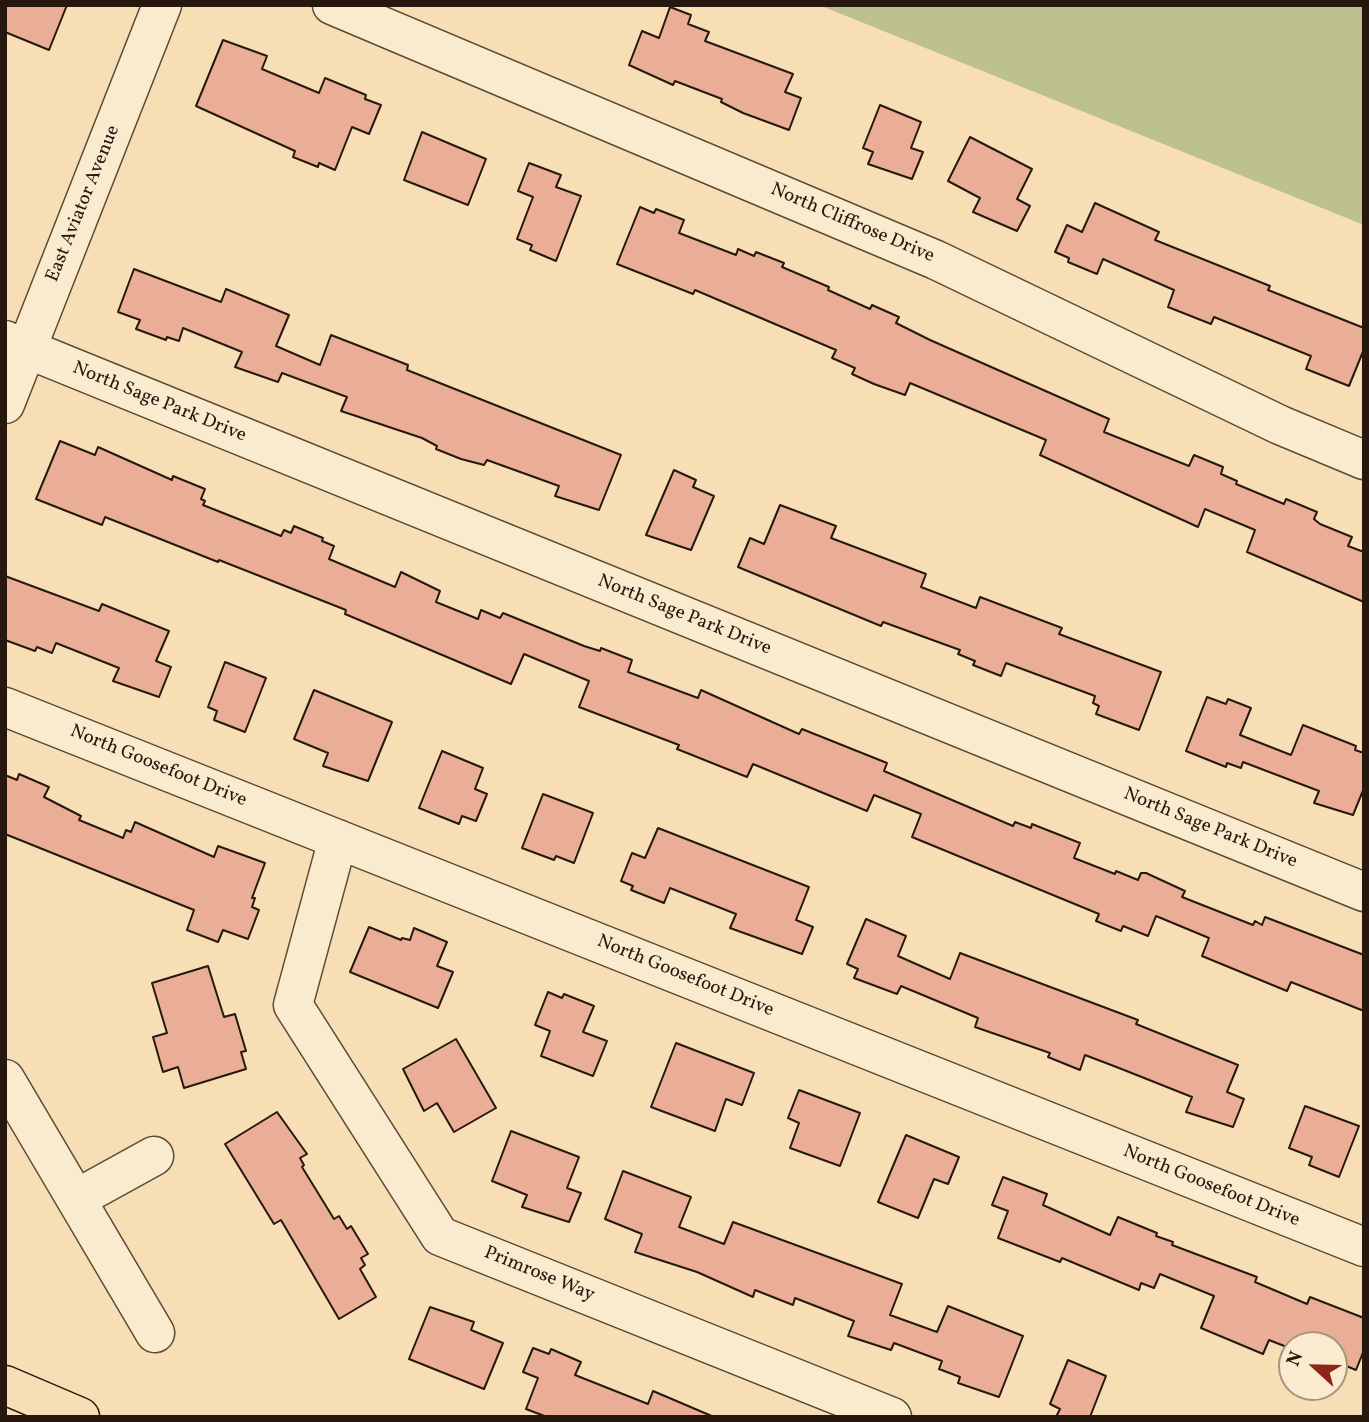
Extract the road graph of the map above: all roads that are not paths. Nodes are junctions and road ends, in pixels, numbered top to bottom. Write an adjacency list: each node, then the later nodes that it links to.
1 (162, 5): 3 (street, East Aviator Avenue)
2 (332, 5): 5 (street, North Cliffrose Drive)
3 (16, 345): 4 (street, East Aviator Avenue); 8 (street, North Sage Park Drive)
4 (5, 404)
5 (1364, 460)
6 (5, 707): 7 (street, North Goosefoot Drive)
7 (338, 839): 12 (street, North Goosefoot Drive); 16 (street, Primrose Way)
8 (1364, 892)
9 (5, 1079): 11 (street)
10 (154, 1156): 11 (street)
11 (76, 1199): 13 (street)
12 (1364, 1248)
13 (155, 1333)
14 (5, 1385): 15 (main road)
15 (80, 1417)
16 (892, 1417)

